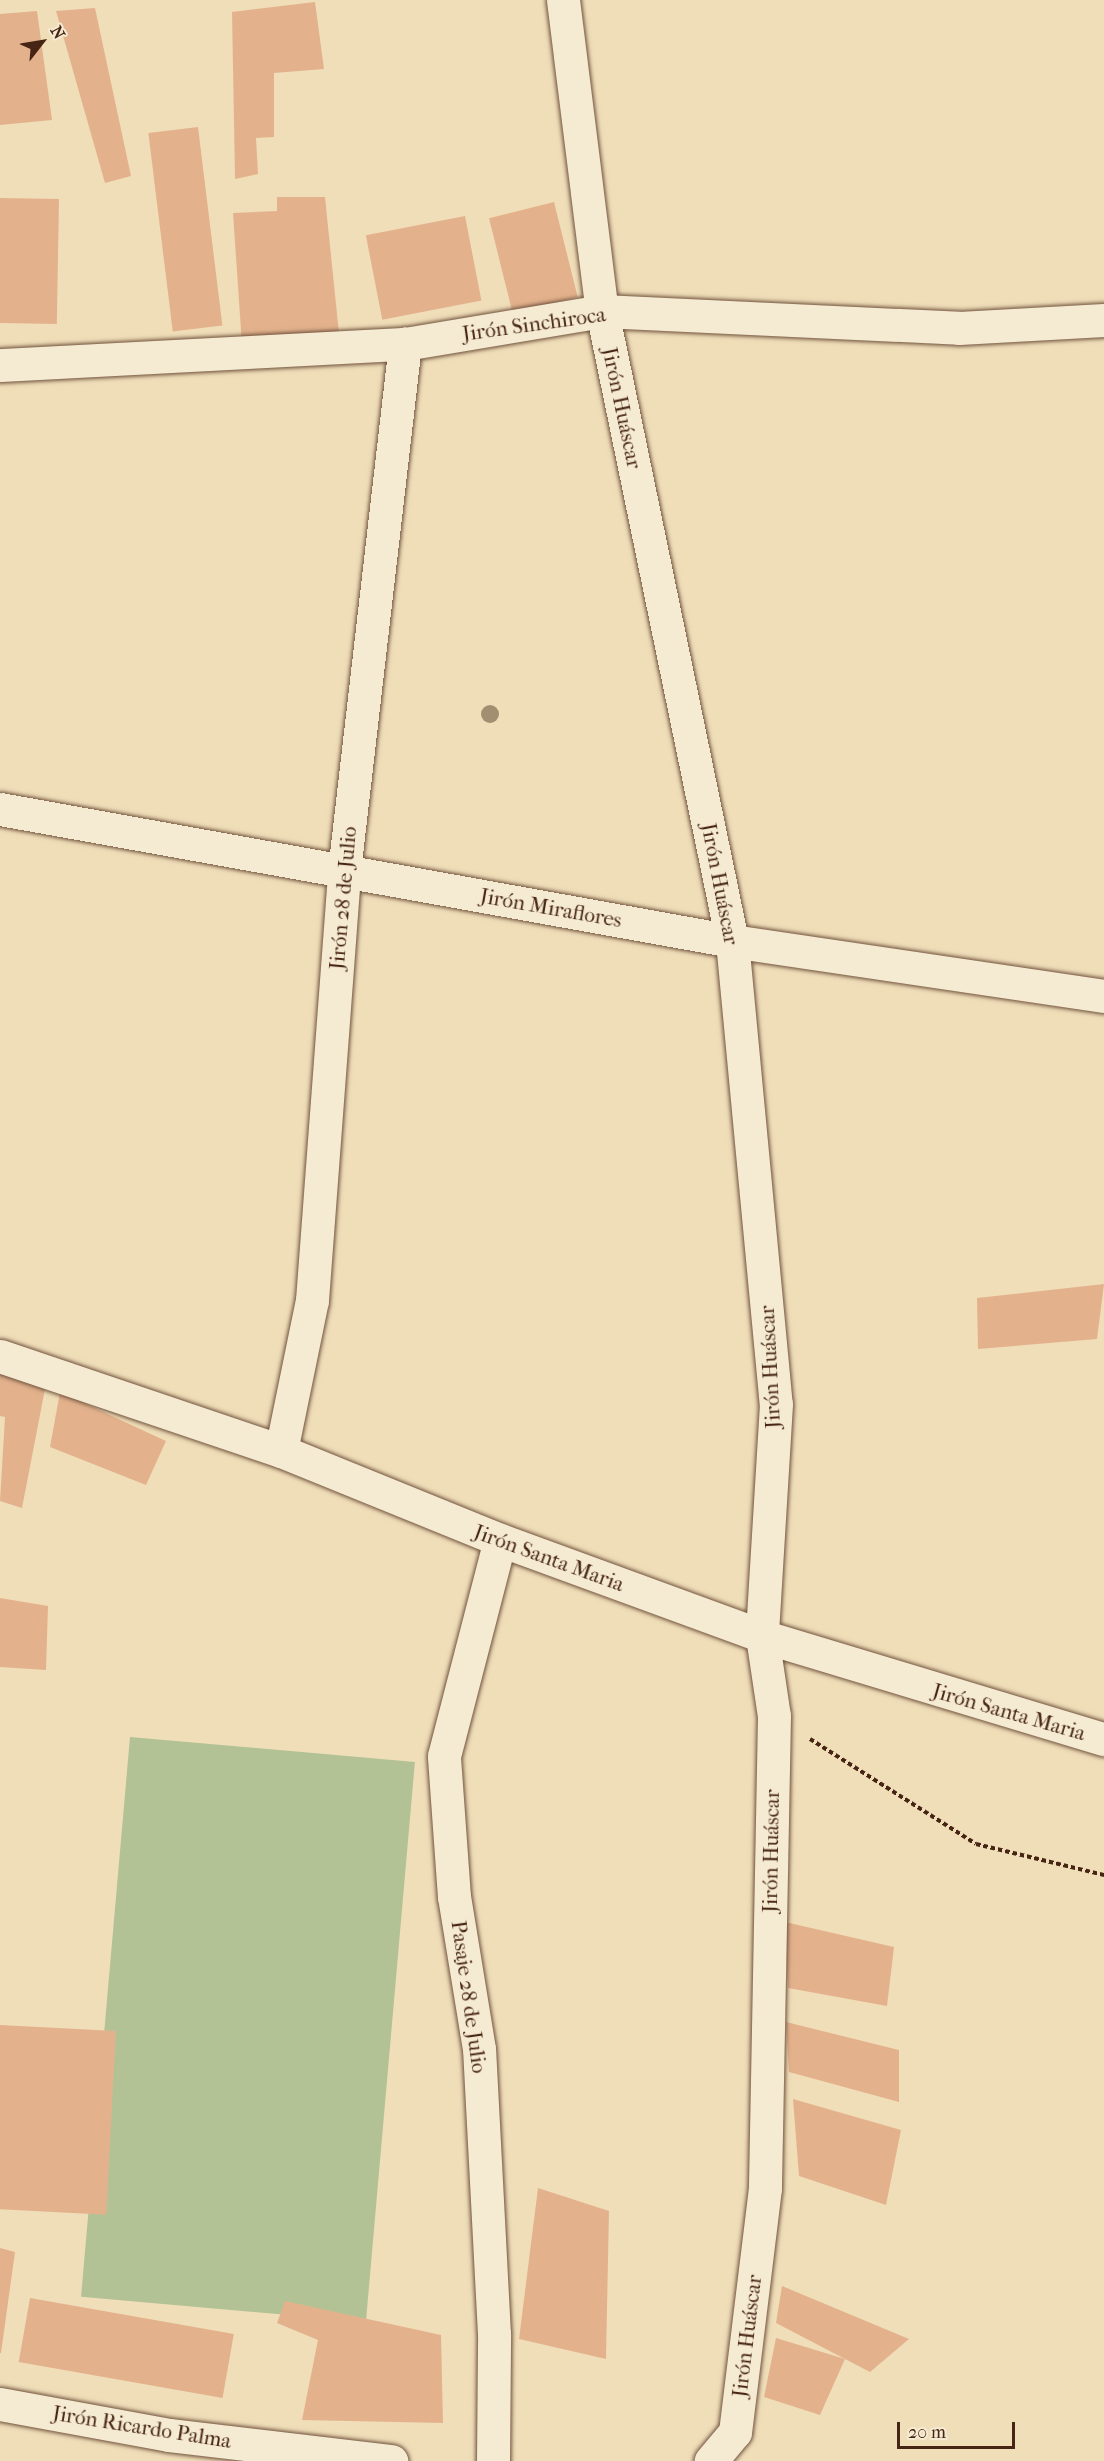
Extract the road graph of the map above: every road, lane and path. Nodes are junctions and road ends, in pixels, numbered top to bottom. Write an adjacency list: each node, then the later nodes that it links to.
1 (563, 0): 2 (street, Jirón Huáscar)
2 (602, 311): 3 (street, Jirón Sinchiroca); 4 (street, Jirón Sinchiroca); 8 (street, Jirón Huáscar)
3 (1104, 320)
4 (405, 344): 5 (street, Jirón Sinchiroca); 7 (street, Jirón 28 de Julio)
5 (0, 365)
6 (0, 809): 7 (street, Jirón Miraflores)
7 (344, 870): 8 (street, Jirón Miraflores); 11 (street, Jirón 28 de Julio)
8 (732, 941): 9 (street, Jirón Miraflores); 13 (street, Jirón Huáscar)
9 (1104, 996)
10 (0, 1356): 11 (street, Jirón Santa Maria)
11 (280, 1451): 12 (street, Jirón Santa Maria)
12 (500, 1540): 13 (street, Jirón Santa Maria); 20 (street, Pasaje 28 de Julio)
13 (762, 1636): 14 (street, Jirón Huáscar); 15 (street, Jirón Santa Maria)
14 (774, 1716): 16 (path); 21 (street, Jirón Huáscar)
15 (1104, 1739)
16 (1104, 1875)
17 (0, 2404): 18 (street, Jirón Ricardo Palma)
18 (171, 2448): 19 (street, Jirón Ricardo Palma)
19 (391, 2461)
20 (493, 2461)
21 (711, 2461)

